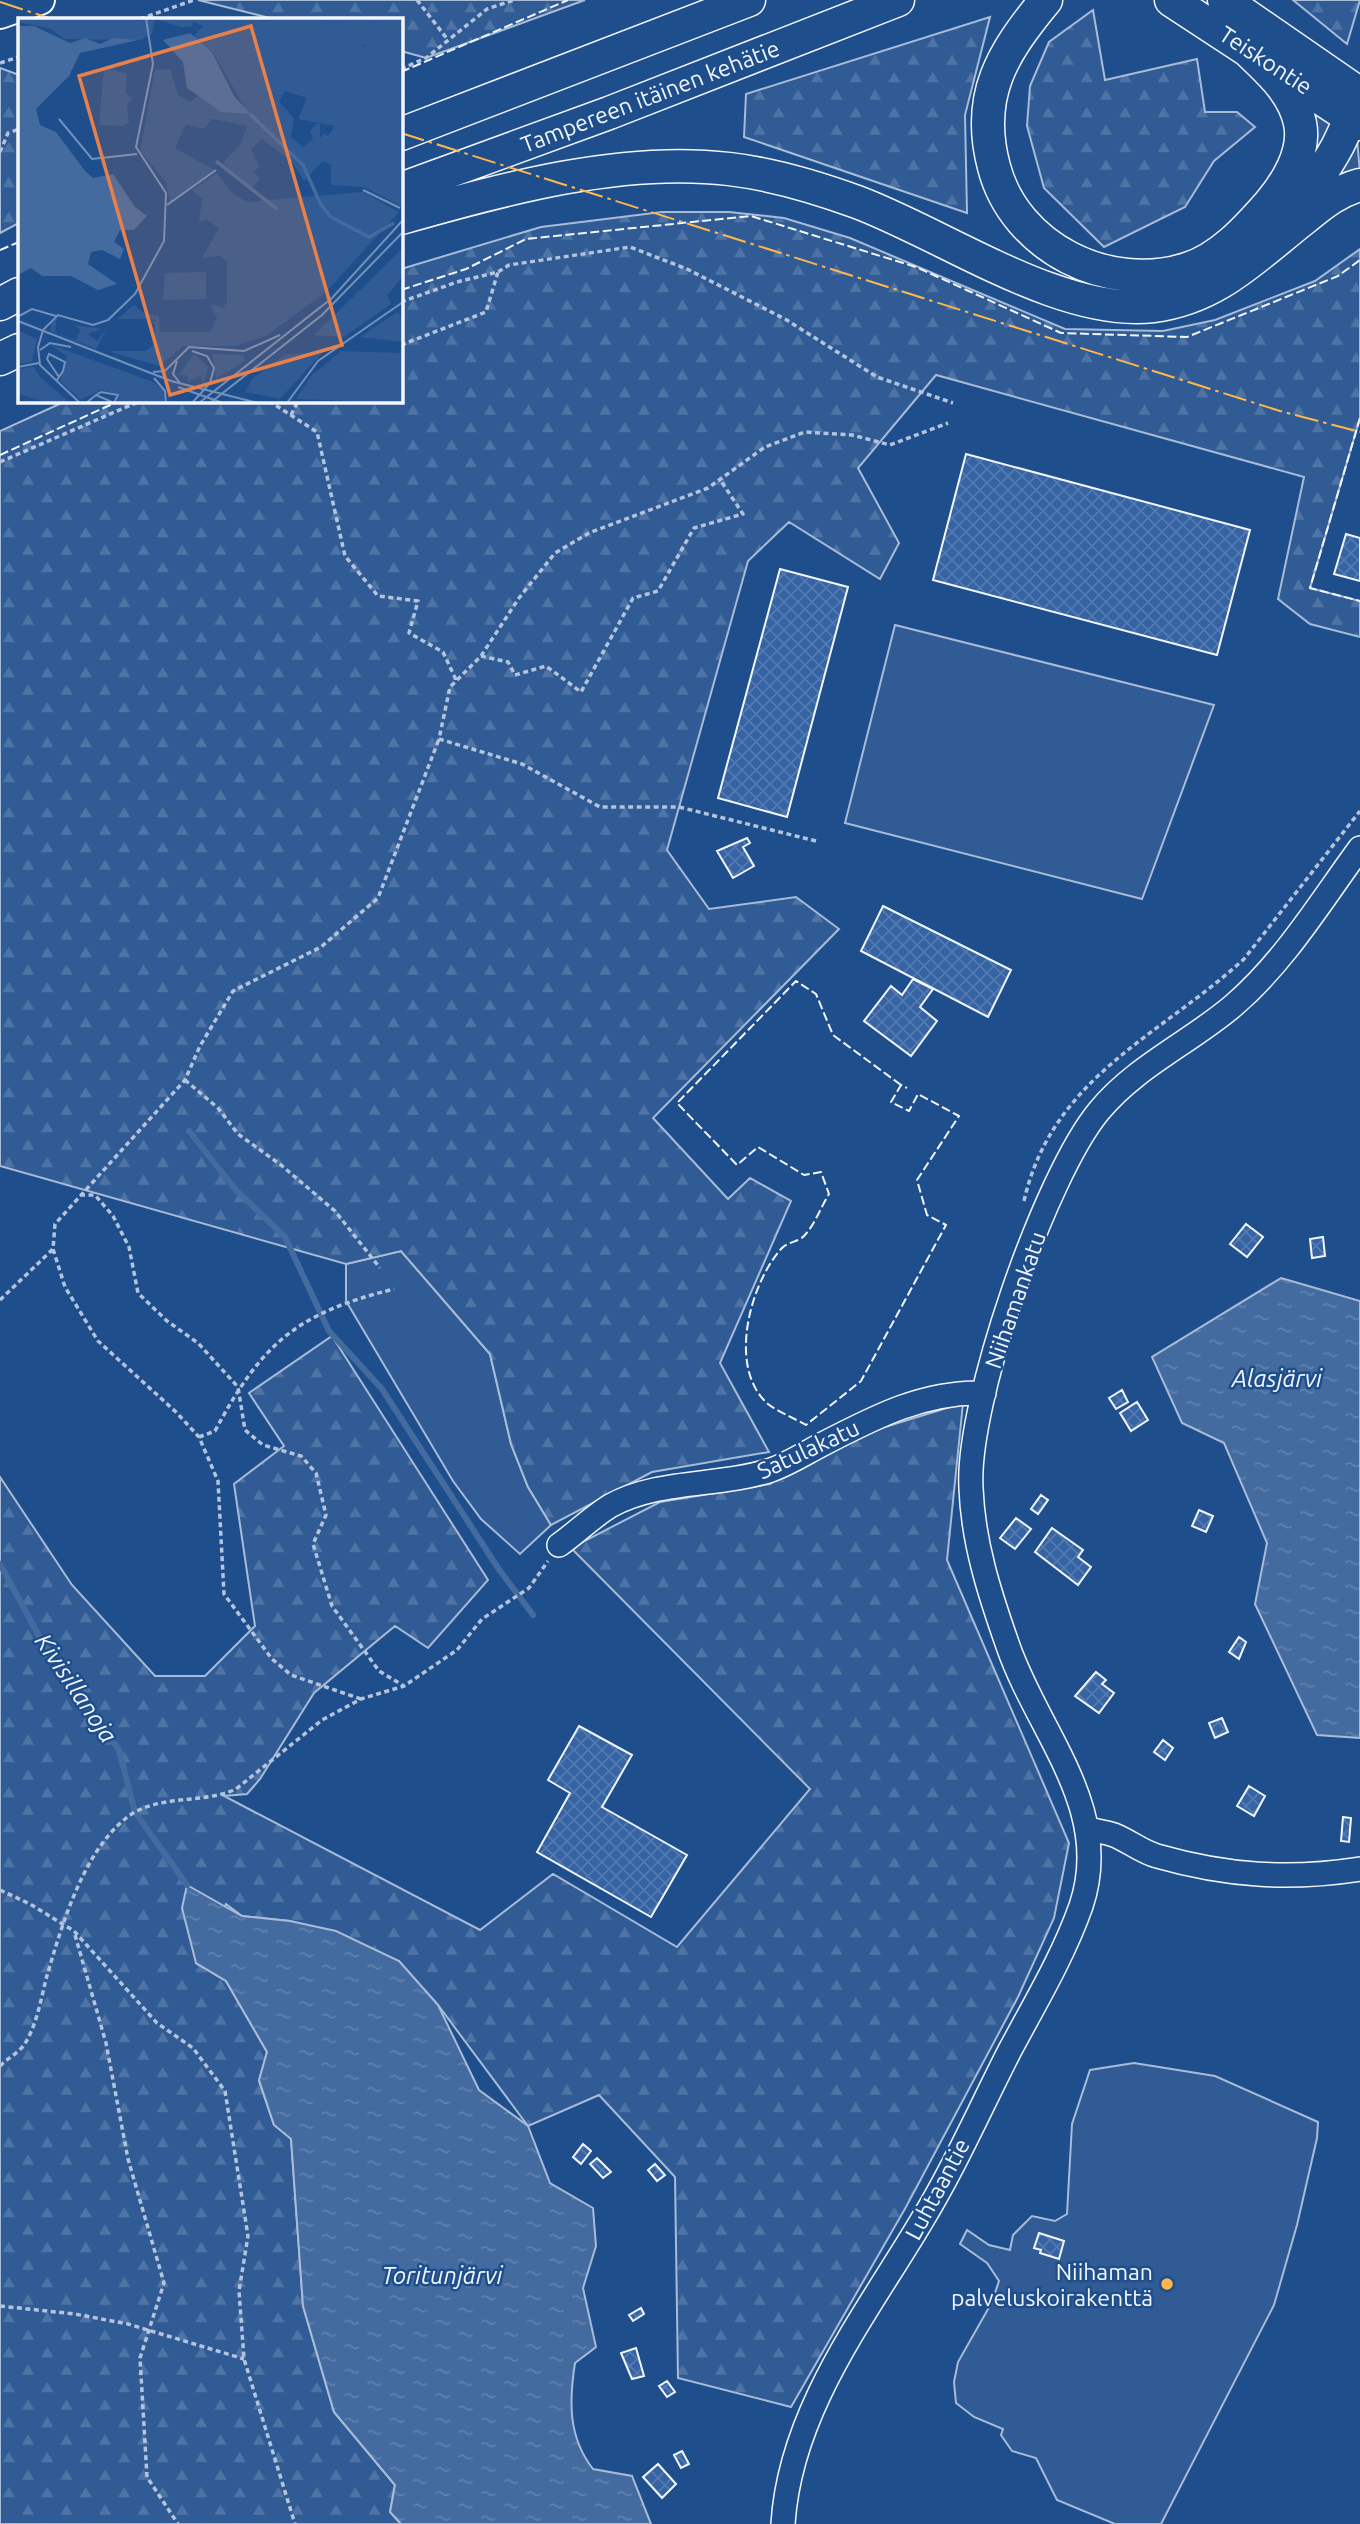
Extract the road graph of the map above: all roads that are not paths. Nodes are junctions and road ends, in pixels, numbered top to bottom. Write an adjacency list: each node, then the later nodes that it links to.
1 (40, 0): 9 (main road)
2 (704, 0): 12 (highway)
3 (749, 0): 12 (highway)
4 (898, 0): 16 (highway, Tampereen itäinen kehätie)
5 (1046, 0): 10 (highway)
6 (1224, 0): 11 (highway, Teiskontie)
7 (1258, 0): 11 (highway)
8 (1179, 5): 10 (highway, Teiskontie)
9 (0, 14)
10 (1241, 44): 13 (highway, Teiskontie)
11 (1290, 44): 13 (highway, Teiskontie)
12 (583, 64): 14 (highway)
13 (1356, 106): 18 (highway)
14 (402, 134)
15 (1360, 185): 18 (highway)
16 (402, 189)
17 (402, 218): 18 (highway)
18 (1276, 240)
19 (18, 295): 20 (highway)
20 (0, 304)
21 (18, 350): 22 (highway)
22 (0, 359)
23 (1360, 848): 24 (street, Niihamankatu)
24 (985, 1392): 25 (street, Satulakatu); 26 (street, Niihamankatu)
25 (559, 1545)
26 (1088, 1829): 27 (street, Niihamankatu); 28 (street)
27 (1091, 1853): 29 (street, Luhtaantie)
28 (1360, 1869)
29 (783, 2524)

